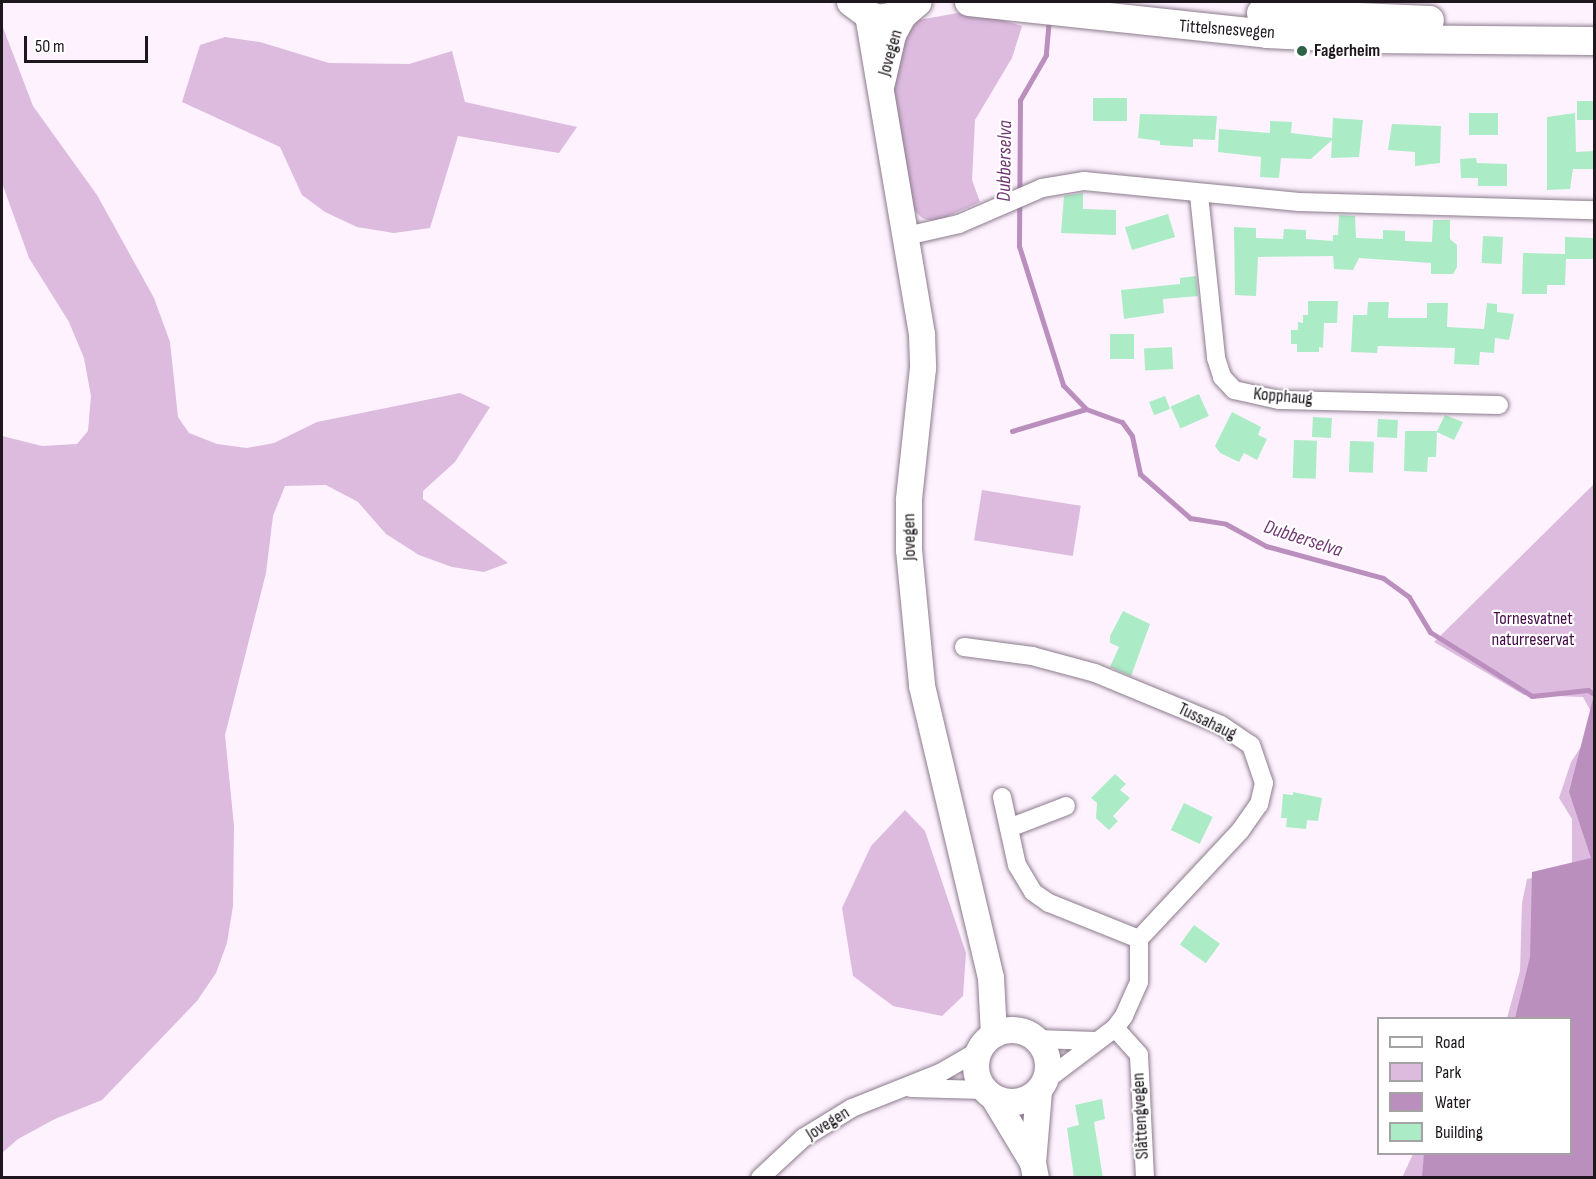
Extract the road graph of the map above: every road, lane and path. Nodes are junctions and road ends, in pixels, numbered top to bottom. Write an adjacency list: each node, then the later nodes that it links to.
1 (1126, 2): 5 (main road, Tittelsnesvegen)
2 (980, 3): 6 (main road, Tittelsnesvegen)
3 (919, 6): 4 (main road); 7 (street, Jovegen)
4 (859, 8): 7 (street, Jovegen)
5 (1594, 21)
6 (1594, 41)
7 (880, 92): 10 (street, Jovegen)
8 (1198, 195): 9 (street); 10 (street); 11 (street, Kopphaug)
9 (1594, 210)
10 (902, 237): 18 (street, Jovegen)
11 (1499, 405)
12 (964, 647): 16 (street, Tussahaug)
13 (1002, 797): 15 (street)
14 (1066, 806): 15 (street)
15 (1009, 828): 16 (street)
16 (1139, 939): 17 (street)
17 (1115, 1028): 19 (street); 25 (street, Slåttengvegen)
18 (1006, 1039): 19 (street); 20 (street); 21 (street, Jovegen); 22 (street)
19 (1096, 1041): 20 (street)
20 (1042, 1086): 22 (street); 23 (street)
21 (906, 1088): 22 (street, Jovegen); 24 (street, Jovegen)
22 (989, 1094): 23 (street)
23 (1034, 1170)
24 (760, 1178)
25 (1145, 1178)

